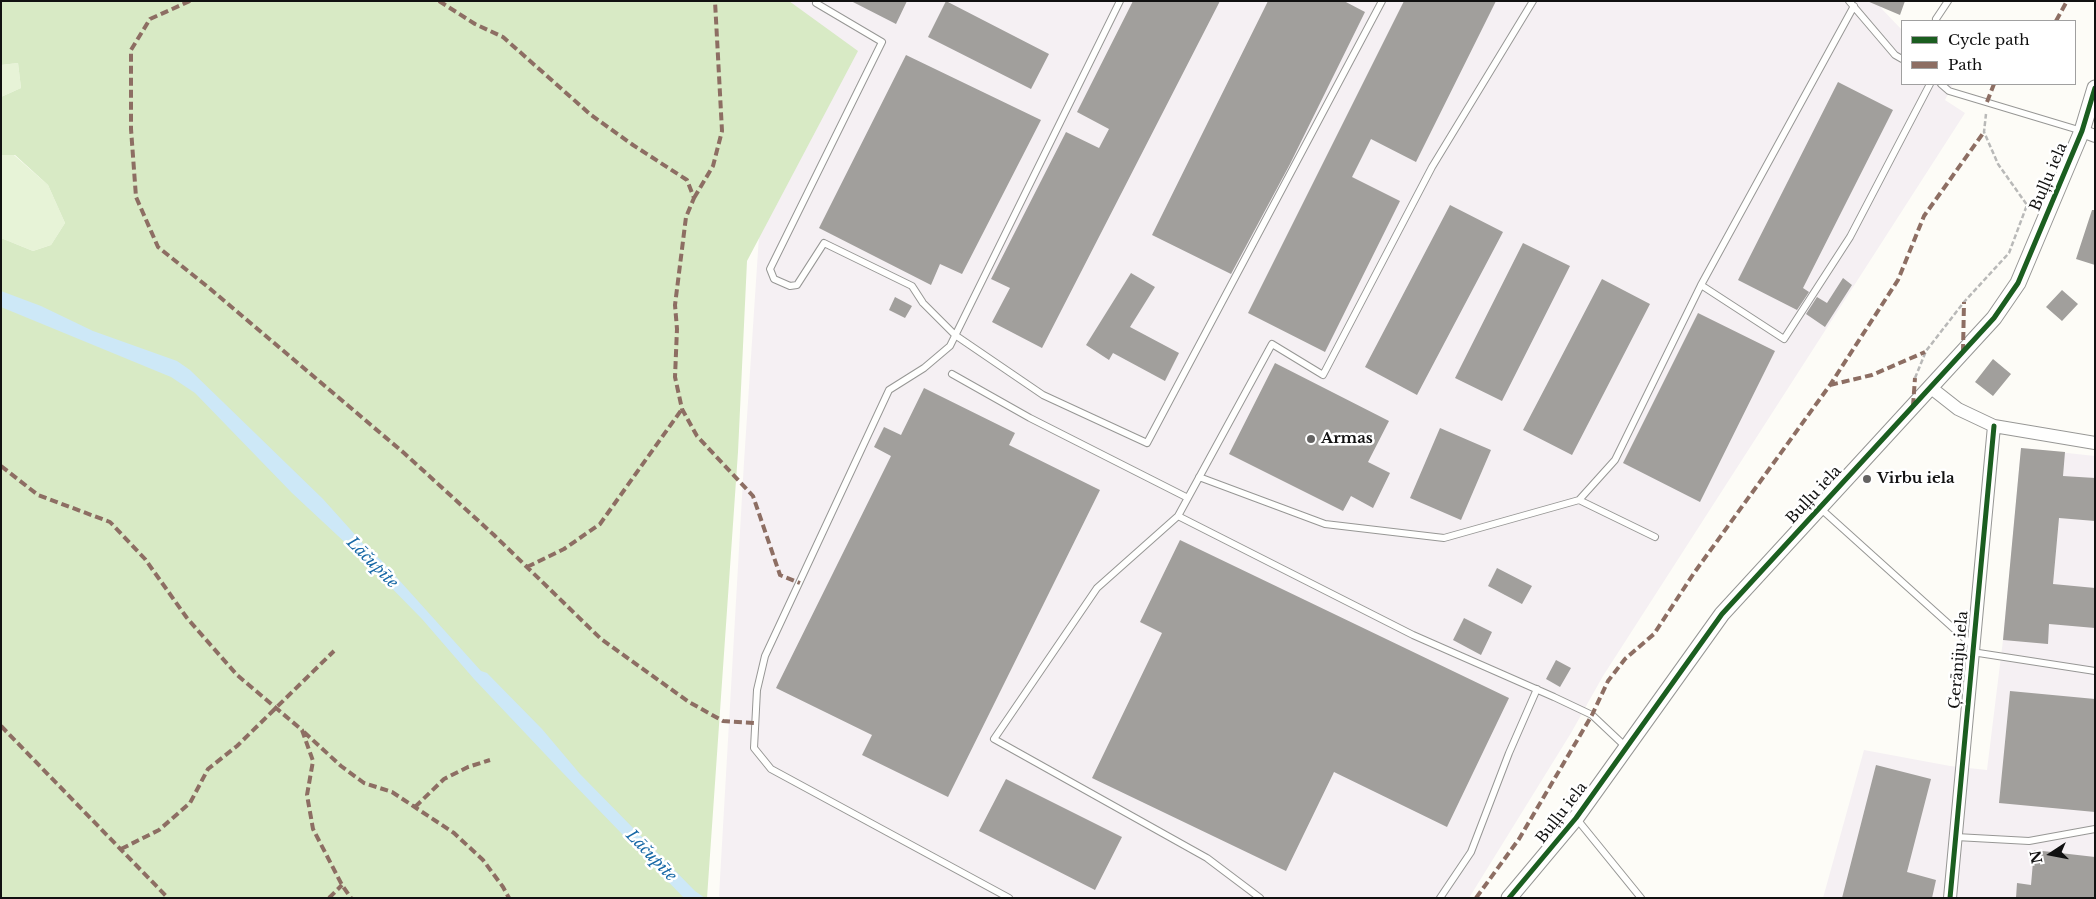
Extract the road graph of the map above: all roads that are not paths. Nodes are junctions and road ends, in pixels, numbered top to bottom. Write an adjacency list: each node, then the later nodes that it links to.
1 (817, 1): 15 (lane)
2 (1120, 1): 15 (lane)
3 (1382, 1): 15 (lane)
4 (1533, 1): 20 (lane)
5 (1849, 1): 7 (lane)
6 (1948, 1): 8 (lane)
7 (1854, 6): 9 (lane); 14 (lane)
8 (1936, 19)
9 (1901, 58)
10 (1929, 85): 14 (lane)
11 (1942, 85): 13 (lane)
12 (2095, 88): 13 (street, Buļļu iela)
13 (2088, 134): 17 (street, Buļļu iela)
14 (1701, 285): 22 (lane)
15 (955, 335): 33 (lane)
16 (952, 374): 21 (lane)
17 (1930, 387): 18 (street); 23 (street, Buļļu iela)
18 (1994, 426): 19 (street); 26 (street, Ģerāniju iela)
19 (2095, 443)
20 (1199, 477): 21 (lane); 22 (lane)
21 (1188, 498): 24 (lane)
22 (1579, 500): 25 (lane)
23 (1819, 507): 26 (lane); 29 (street, Buļļu iela)
24 (1178, 516): 28 (lane); 34 (lane)
25 (1655, 537)
26 (1972, 649): 27 (lane); 32 (street, Ģerāniju iela)
27 (2095, 671)
28 (1537, 689): 29 (lane); 35 (lane)
29 (1628, 748): 30 (street, Buļļu iela)
30 (1576, 818): 36 (street, Buļļu iela); 37 (lane)
31 (2095, 829): 32 (lane)
32 (1956, 838): 38 (street, Ģerāniju iela)
33 (1009, 898)
34 (1260, 898)
35 (1440, 898)
36 (1509, 898)
37 (1641, 898)
38 (1950, 898)

